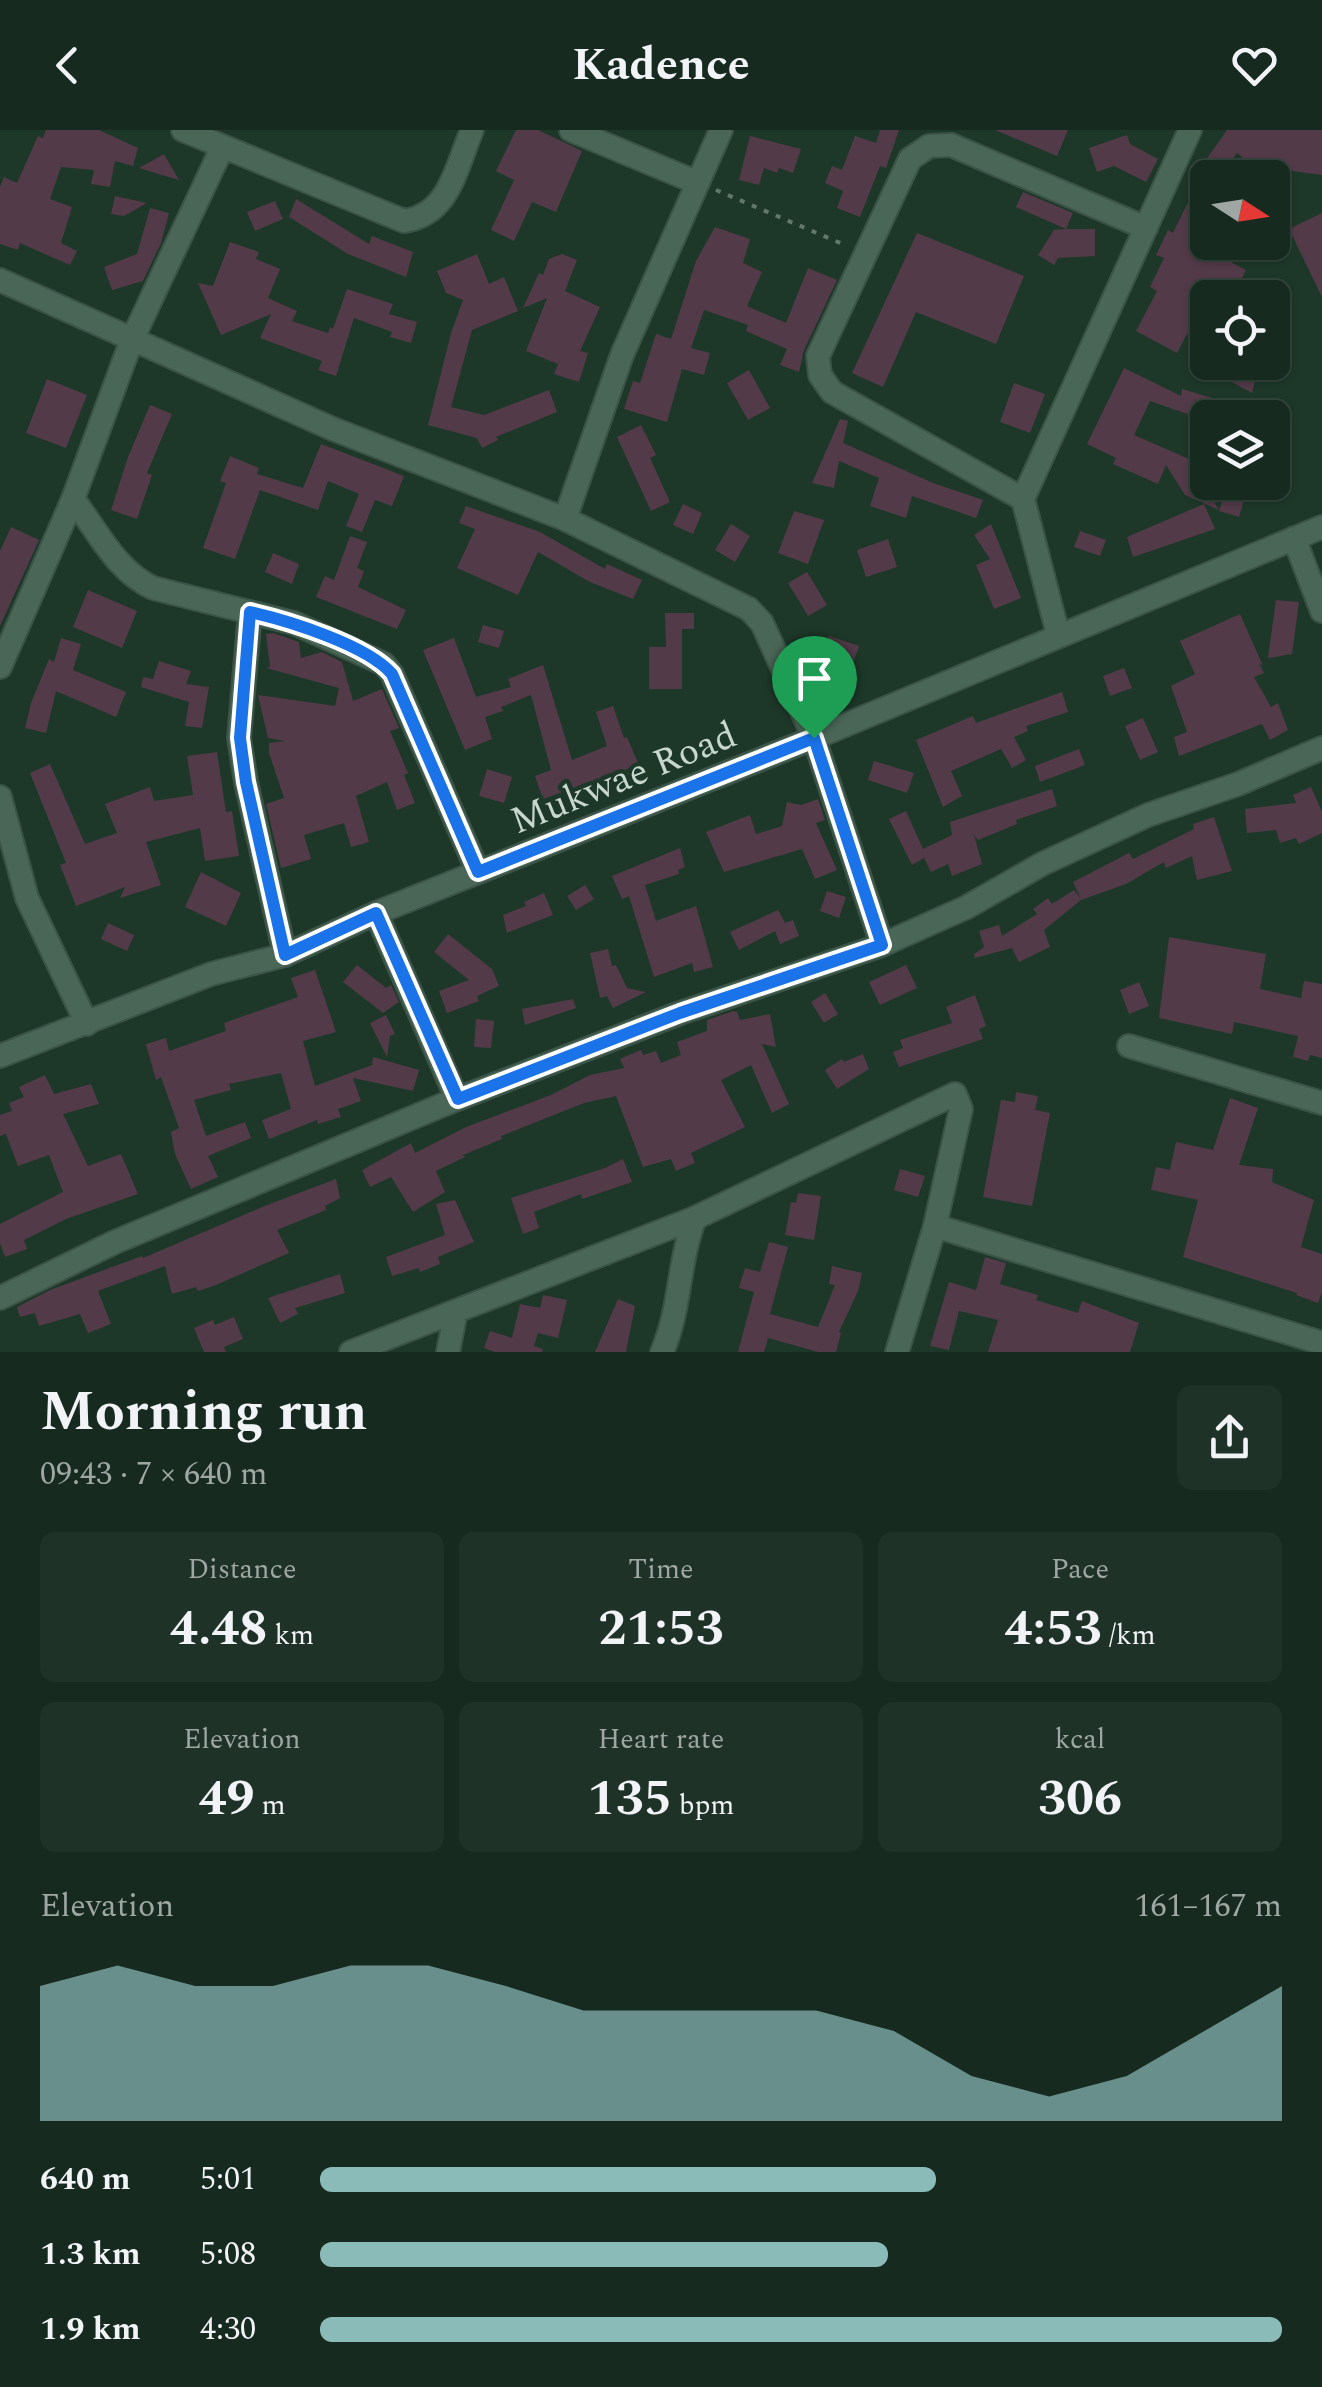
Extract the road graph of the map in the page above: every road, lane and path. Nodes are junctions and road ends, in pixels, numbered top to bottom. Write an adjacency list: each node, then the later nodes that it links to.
1 (182, 130): 6 (street)
2 (472, 130): 6 (street)
3 (571, 130): 7 (street)
4 (720, 130): 7 (street)
5 (1190, 130): 8 (street)
6 (222, 148): 11 (street)
7 (698, 182): 9 (path); 14 (street)
8 (1146, 228): 9 (street); 13 (street)
9 (865, 254): 13 (street)
10 (0, 280): 11 (street)
11 (132, 342): 12 (street); 14 (street)
12 (72, 499): 18 (street); 20 (street)
13 (1023, 499): 19 (street)
14 (565, 519): 21 (street)
15 (1322, 527): 16 (street, Mukwae Road)
16 (1294, 538): 17 (street); 19 (street, Mukwae Road)
17 (1322, 611)
18 (250, 612): 24 (street); 27 (street)
19 (1058, 634): 21 (street, Mukwae Road)
20 (0, 667)
21 (814, 738): 24 (street, Mukwae Road); 26 (street)
22 (1322, 748): 26 (street)
23 (0, 797): 28 (street)
24 (478, 872): 25 (street, Mukwae Road)
25 (376, 913): 27 (street, Mukwae Road); 31 (street)
26 (882, 945): 31 (street)
27 (285, 955): 28 (street, Mukwae Road)
28 (87, 1024): 30 (street, Mukwae Road)
29 (1129, 1046): 32 (street)
30 (0, 1056)
31 (458, 1099): 35 (street)
32 (1322, 1103)
33 (695, 1218): 34 (street); 36 (street); 40 (street)
34 (935, 1226): 37 (street); 41 (street)
35 (0, 1298)
36 (456, 1312): 38 (street); 39 (street)
37 (1322, 1343)
38 (351, 1352)
39 (448, 1352)
40 (662, 1352)
41 (896, 1352)

